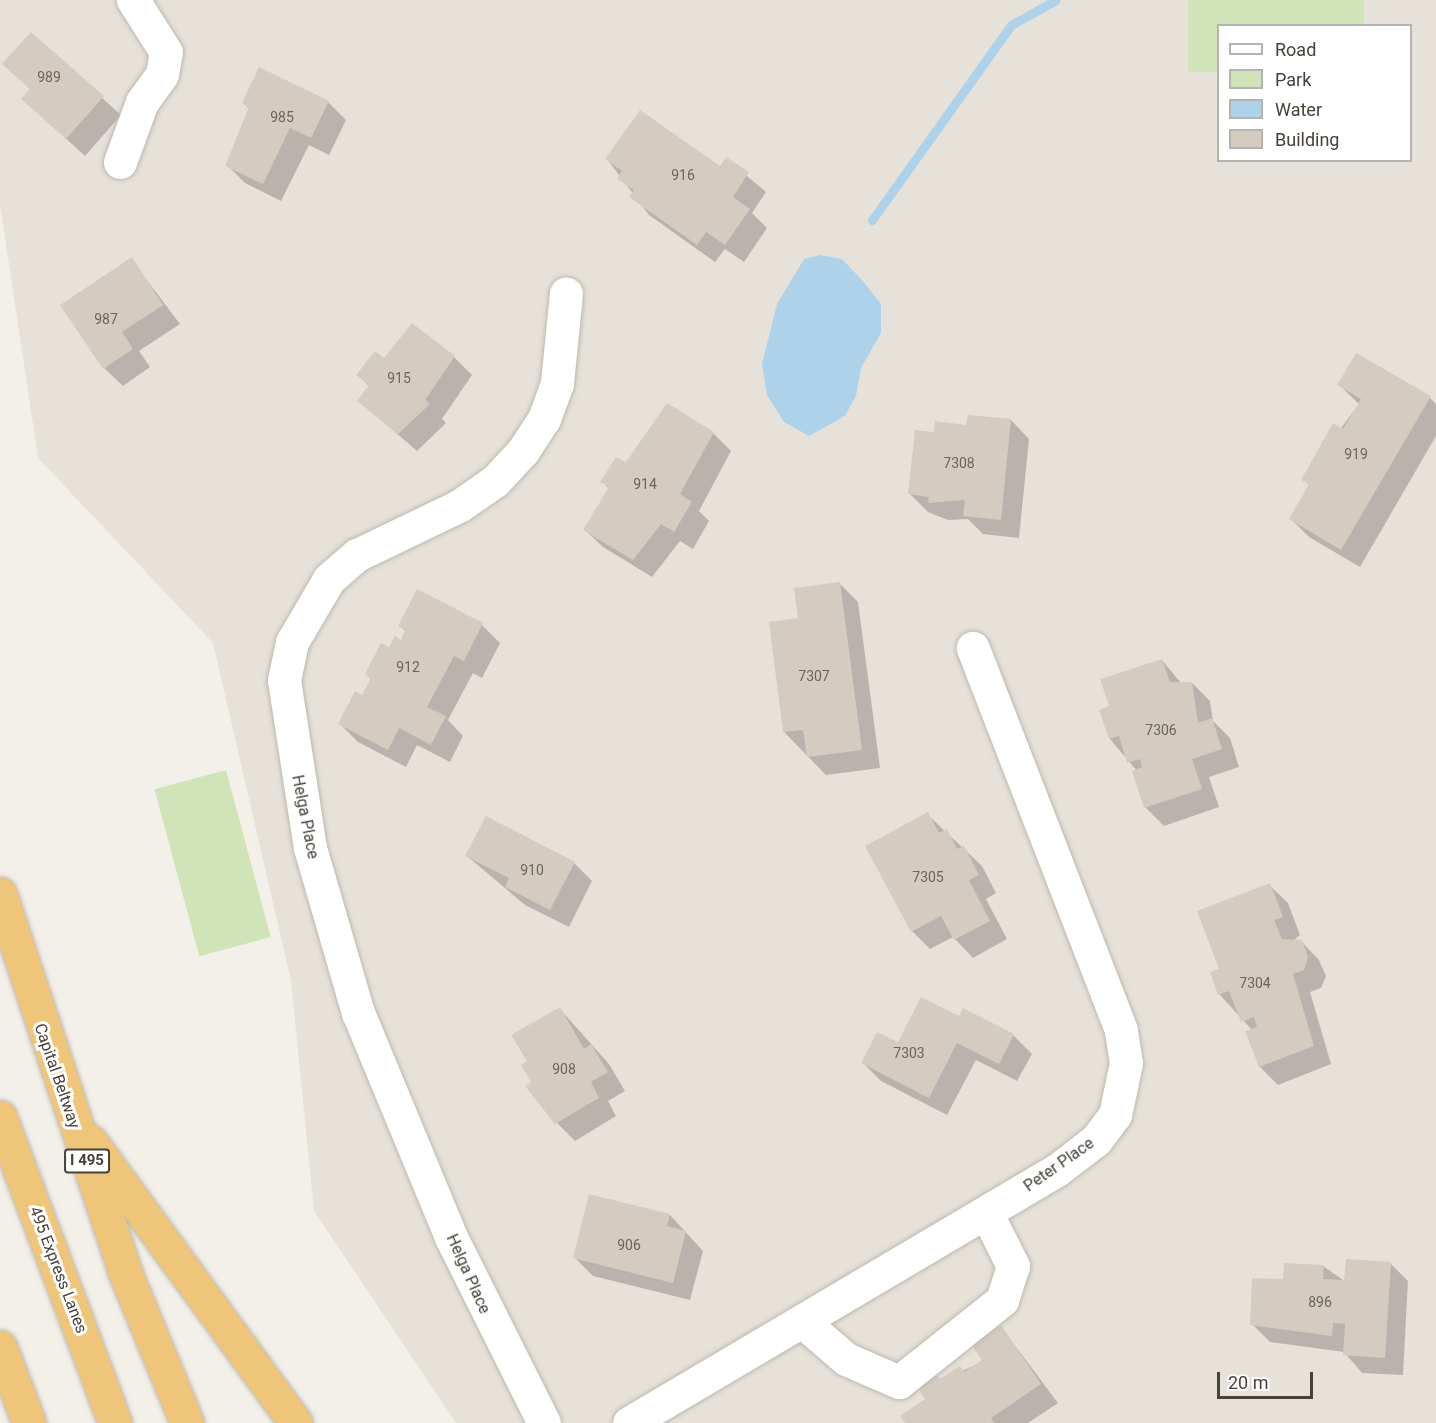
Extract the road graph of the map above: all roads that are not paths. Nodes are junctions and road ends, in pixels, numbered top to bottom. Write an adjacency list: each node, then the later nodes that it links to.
1 (133, 0): 2 (street)
2 (120, 162)
3 (566, 293): 15 (street, Helga Place)
4 (972, 648): 8 (street, Peter Place)
5 (0, 894): 6 (highway, Capital Beltway / I 495)
6 (32, 1004): 13 (highway, Capital Beltway / I 495); 14 (highway)
7 (0, 1117): 12 (highway, 495 Express Lanes)
8 (986, 1212): 9 (street, Peter Place); 9 (street)
9 (803, 1322): 16 (street, Peter Place)
10 (0, 1347): 11 (highway)
11 (29, 1423)
12 (115, 1423)
13 (187, 1423)
14 (296, 1423)
15 (544, 1423)
16 (629, 1423)

